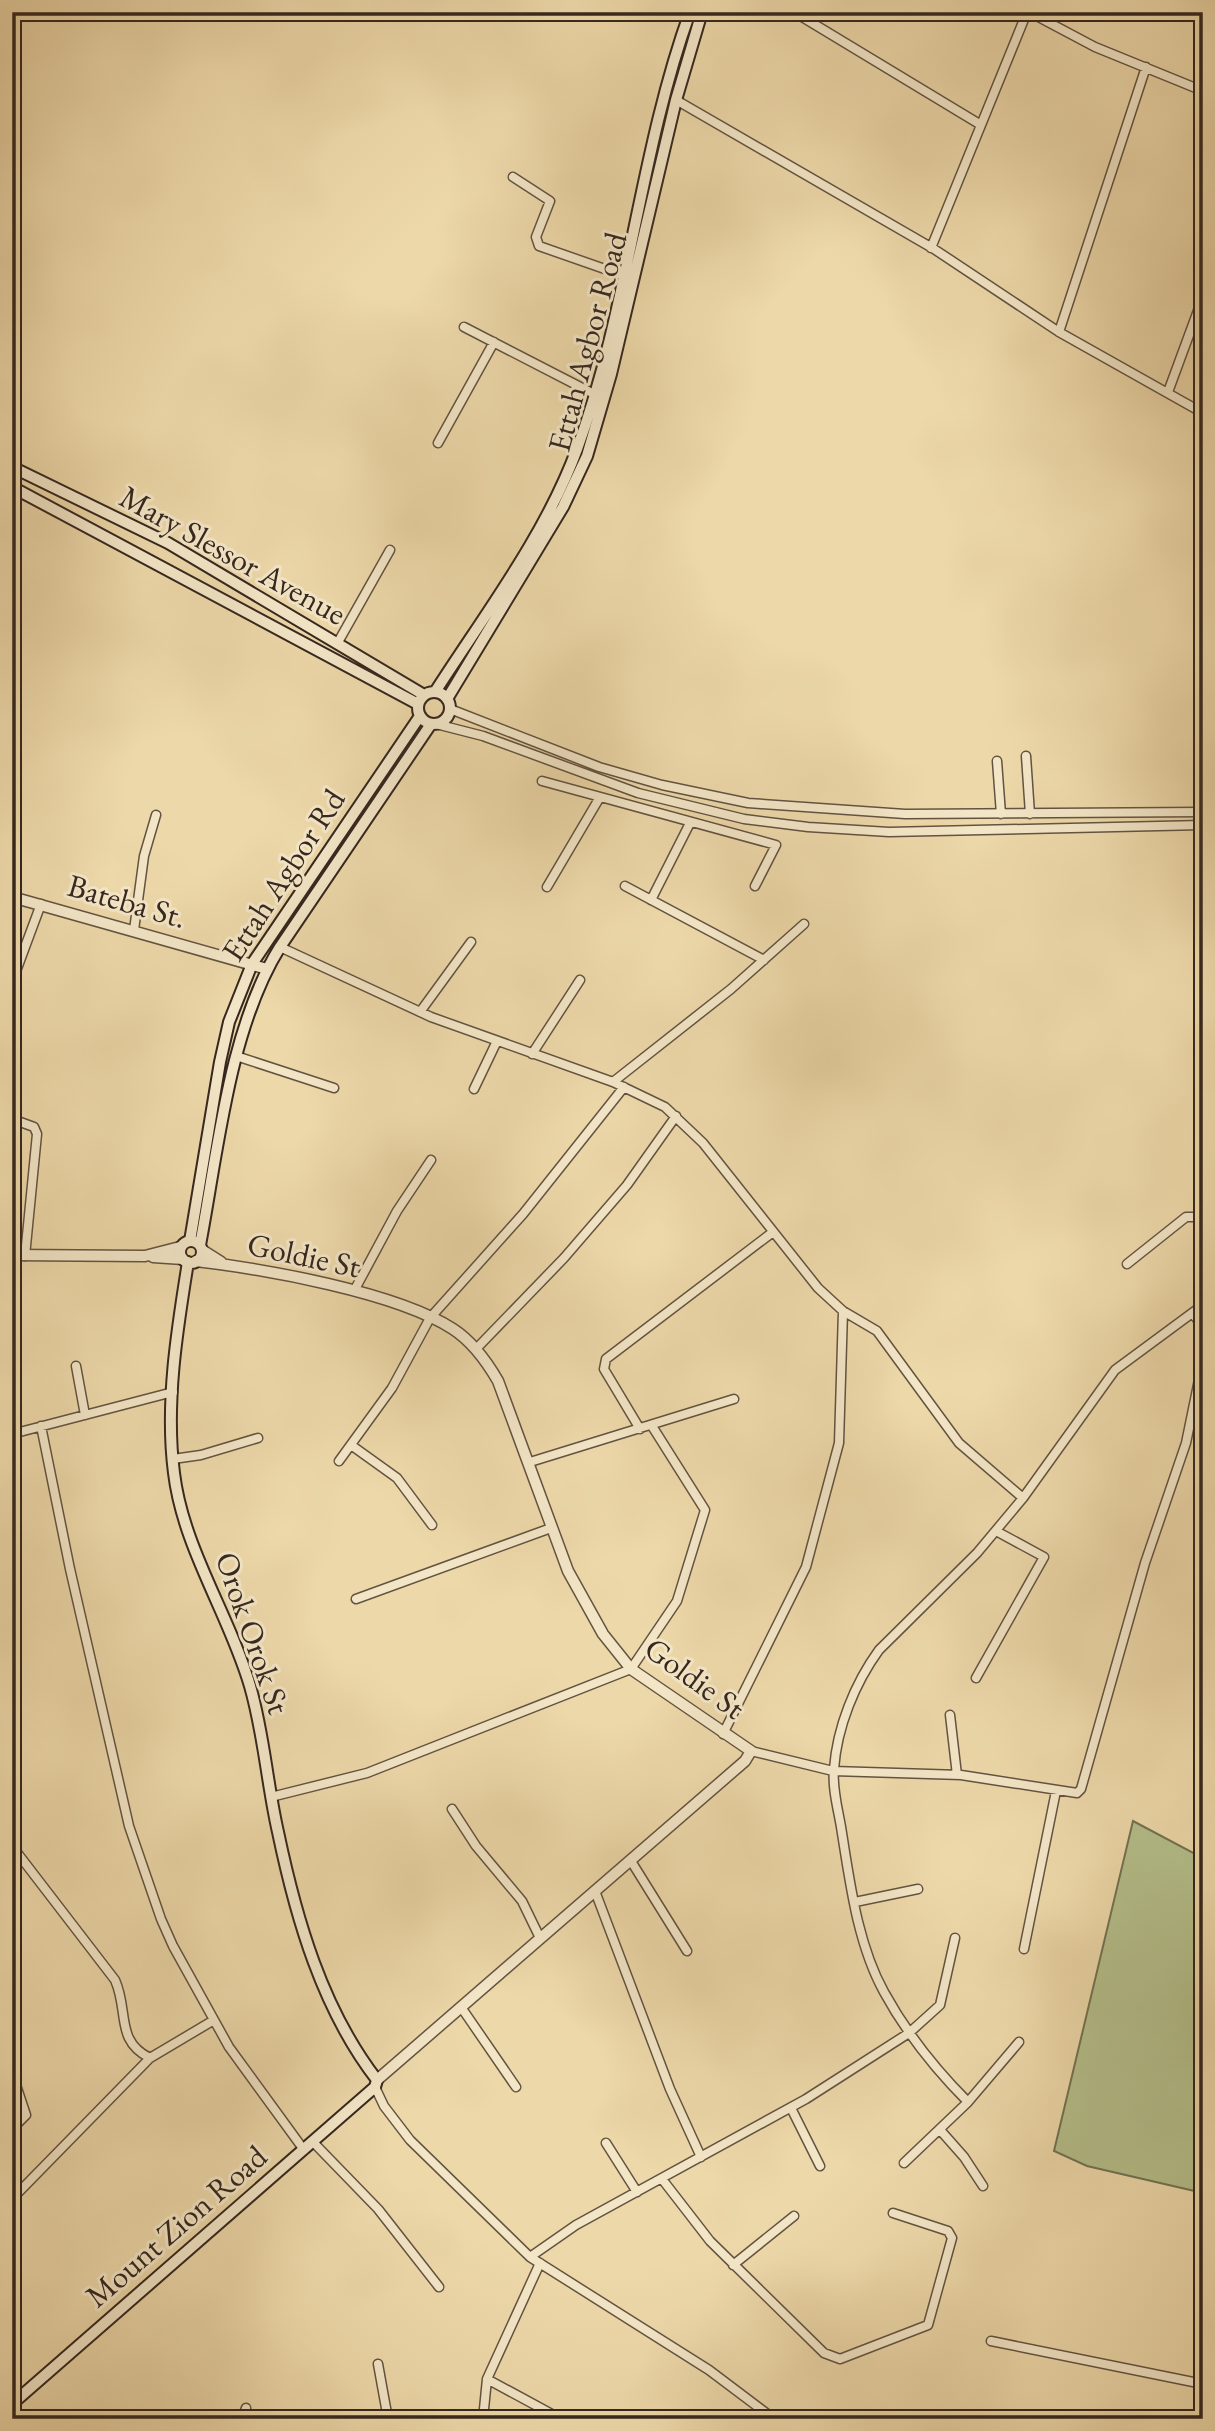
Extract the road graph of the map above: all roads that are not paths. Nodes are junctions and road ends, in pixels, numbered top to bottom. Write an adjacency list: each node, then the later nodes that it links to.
1 (690, 12): 11 (main road, Ettah Agbor Road)
2 (702, 12): 7 (main road, Ettah Agbor Road)
3 (794, 12): 8 (street)
4 (1028, 12): 5 (street); 8 (street)
5 (1146, 66): 6 (street); 14 (street)
6 (1203, 91)
7 (676, 100): 10 (street); 26 (main road, Ettah Agbor Road)
8 (981, 125): 10 (street)
9 (513, 177): 11 (street)
10 (931, 247): 14 (street)
11 (622, 275): 17 (main road, Ettah Agbor Road)
12 (1203, 297): 16 (street)
13 (464, 327): 15 (street)
14 (1059, 332): 16 (street)
15 (494, 342): 17 (street); 19 (street)
16 (1168, 392): 18 (street)
17 (594, 394): 24 (main road, Ettah Agbor Road)
18 (1203, 414)
19 (438, 443)
20 (12, 467): 23 (main road, Mary Slessor Avenue)
21 (12, 487): 25 (main road, Mary Slessor Avenue)
22 (390, 550): 23 (street)
23 (337, 644): 25 (main road, Mary Slessor Avenue)
24 (435, 692): 25 (main road); 26 (main road)
25 (421, 699): 27 (main road)
26 (449, 704): 28 (main road); 34 (street)
27 (420, 716): 28 (main road); 50 (main road, Ettah Agbor Rd)
28 (433, 724): 38 (street); 48 (main road, Ettah Agbor Rd)
29 (1026, 756): 35 (street)
30 (996, 761): 34 (street)
31 (542, 781): 32 (street)
32 (600, 797): 37 (street); 41 (street)
33 (1203, 812): 35 (street)
34 (1001, 814): 35 (street)
35 (1030, 814)
36 (156, 815): 46 (street)
37 (690, 823): 40 (street); 43 (street)
38 (1203, 825)
39 (625, 886): 43 (street)
40 (755, 886)
41 (547, 887)
42 (12, 897): 44 (street, Bateba St.)
43 (651, 900): 49 (street)
44 (41, 904): 46 (street, Bateba St.); 53 (street)
45 (804, 925): 49 (street)
46 (134, 930): 50 (street, Bateba St.)
47 (471, 942): 54 (street)
48 (280, 947): 51 (main road, Ettah Agbor Rd); 54 (street)
49 (764, 960): 58 (street)
50 (252, 964): 51 (street, Bateba St.); 67 (main road, Ettah Agbor Rd)
51 (267, 969): 57 (main road, Ettah Agbor Rd)
52 (580, 980): 56 (street)
53 (12, 982)
54 (420, 1012): 55 (street)
55 (496, 1041): 56 (street); 61 (street)
56 (532, 1054): 58 (street)
57 (236, 1056): 60 (street); 67 (main road, Ettah Agbor Rd)
58 (613, 1083): 59 (street)
59 (624, 1087): 62 (street); 78 (street)
60 (334, 1088)
61 (474, 1089)
62 (676, 1116): 66 (street); 80 (street)
63 (12, 1119): 69 (street)
64 (431, 1160): 74 (street)
65 (1203, 1217): 72 (street)
66 (774, 1232): 76 (street); 88 (street)
67 (193, 1246): 70 (street); 71 (main road); 71 (main road); 73 (street)
68 (12, 1255): 69 (street)
69 (25, 1255): 70 (street)
70 (145, 1256): 71 (street, Goldie St)
71 (189, 1261): 73 (street, Goldie St); 83 (main road, Orok Orok St)
72 (1128, 1264)
73 (225, 1265): 74 (street, Goldie St)
74 (354, 1291): 78 (street, Goldie St)
75 (1203, 1304): 77 (street)
76 (843, 1311): 95 (street); 103 (street)
77 (1193, 1314): 79 (street); 95 (street)
78 (430, 1318): 80 (street, Goldie St); 91 (street)
79 (1203, 1327)
80 (476, 1349): 94 (street, Goldie St)
81 (1203, 1360): 107 (street)
82 (76, 1366): 85 (street)
83 (173, 1392): 85 (street); 92 (main road, Orok Orok St)
84 (734, 1399): 87 (street)
85 (85, 1415): 86 (street)
86 (41, 1426): 89 (street); 120 (street)
87 (652, 1426): 88 (street); 100 (street)
88 (640, 1429): 94 (street)
89 (12, 1434)
90 (258, 1438): 92 (street)
91 (351, 1445): 93 (street); 96 (street)
92 (173, 1459): 108 (main road, Orok Orok St)
93 (339, 1461)
94 (530, 1462): 97 (street, Goldie St)
95 (1023, 1498): 98 (street)
96 (432, 1525)
97 (551, 1528): 99 (street); 100 (street, Goldie St)
98 (996, 1531): 101 (street); 105 (street)
99 (356, 1599)
100 (631, 1669): 103 (street, Goldie St); 108 (street)
101 (976, 1678)
102 (950, 1715): 106 (street)
103 (723, 1734): 104 (street, Goldie St)
104 (751, 1751): 105 (street); 111 (street, Goldie St)
105 (833, 1771): 106 (street); 114 (street)
106 (957, 1775): 107 (street)
107 (1056, 1791): 117 (street)
108 (271, 1797): 125 (main road, Orok Orok St)
109 (452, 1809): 115 (street)
110 (12, 1846): 123 (street)
111 (631, 1861): 113 (street, Goldie St); 118 (street)
112 (918, 1889): 114 (street)
113 (595, 1891): 115 (street, Goldie St); 133 (street)
114 (855, 1902): 121 (street)
115 (540, 1938): 119 (street, Goldie St)
116 (955, 1938): 121 (street)
117 (1024, 1949)
118 (687, 1951)
119 (461, 2007): 125 (street, Goldie St); 126 (street)
120 (214, 2020): 123 (street); 132 (street)
121 (909, 2033): 127 (street); 128 (street)
122 (1019, 2042): 127 (street)
123 (150, 2058): 139 (street)
124 (12, 2073): 129 (street)
125 (376, 2084): 132 (main road, Mount Zion Road); 142 (street)
126 (516, 2087)
127 (968, 2102): 130 (street)
128 (791, 2108): 133 (street); 135 (street)
129 (12, 2129)
130 (941, 2131): 134 (street); 137 (street)
131 (606, 2143): 138 (street)
132 (308, 2146): 145 (street); 150 (main road, Mount Zion Road)
133 (701, 2157): 136 (street)
134 (904, 2163)
135 (820, 2166)
136 (662, 2179): 138 (street); 144 (street)
137 (983, 2186)
138 (637, 2192): 142 (street)
139 (12, 2200)
140 (893, 2213): 144 (street)
141 (794, 2216): 144 (street)
142 (530, 2257): 143 (street)
143 (540, 2263): 148 (street); 156 (street)
144 (733, 2265)
145 (439, 2287)
146 (991, 2341): 149 (street)
147 (378, 2364): 153 (street)
148 (488, 2379): 154 (street); 155 (street)
149 (1203, 2384)
150 (12, 2404)
151 (246, 2408): 152 (street)
152 (242, 2419)
153 (388, 2419)
154 (483, 2419)
155 (561, 2419)
156 (774, 2419)

